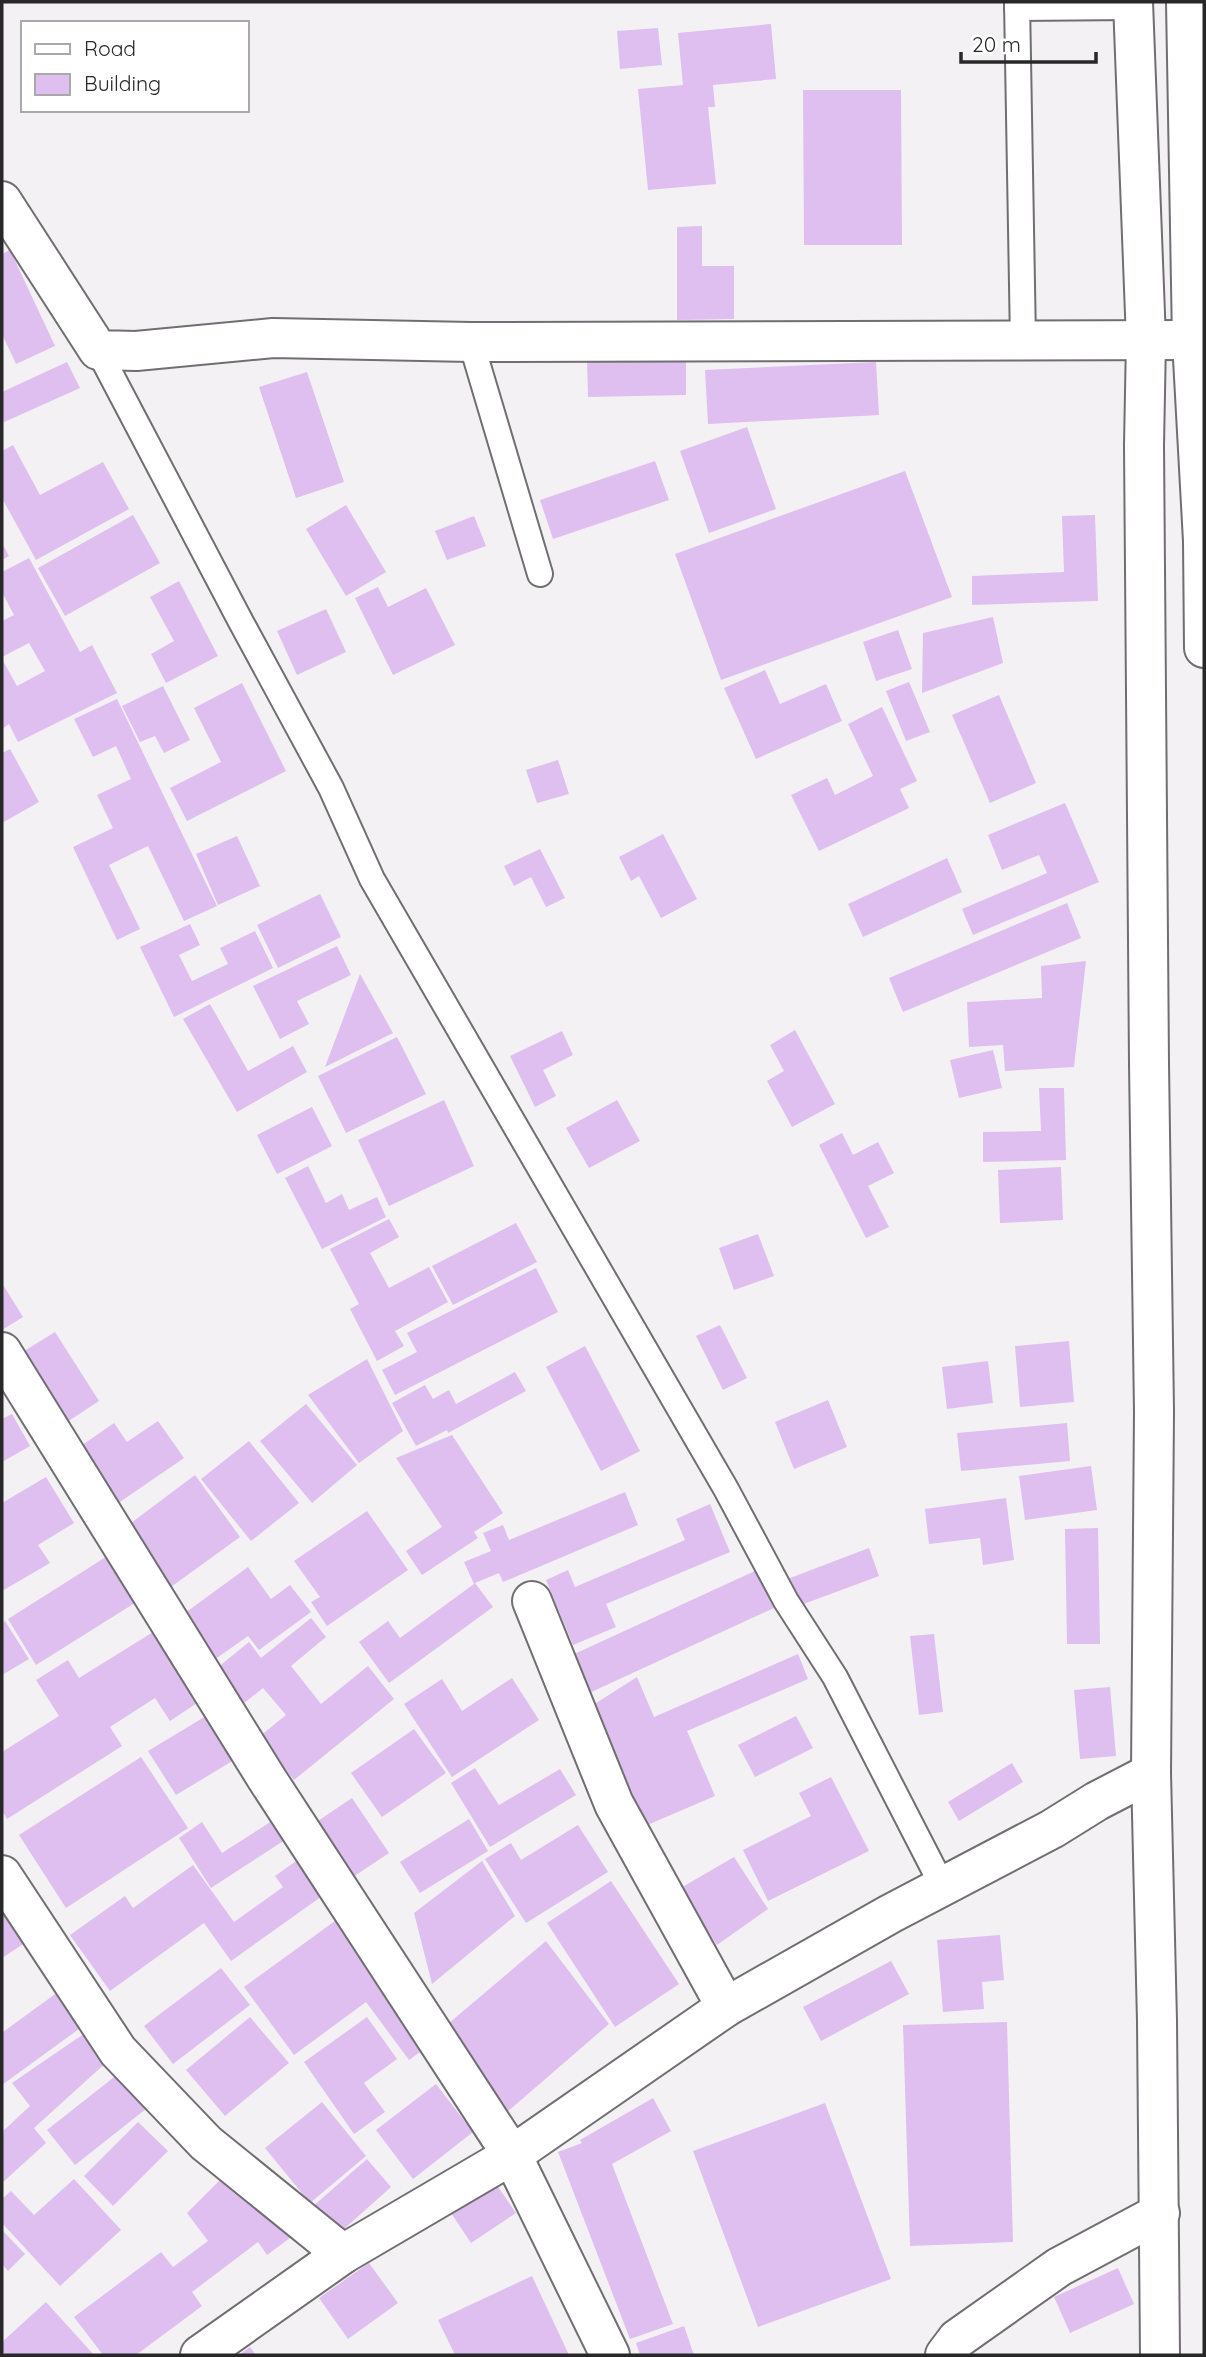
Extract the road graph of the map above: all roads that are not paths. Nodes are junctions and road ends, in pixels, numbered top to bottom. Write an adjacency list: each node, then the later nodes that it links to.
1 (1186, 2): 6 (street)
2 (1133, 4): 3 (lane); 5 (street)
3 (1017, 5): 7 (lane)
4 (2, 201): 9 (street)
5 (1146, 340): 6 (street); 7 (street); 11 (street)
6 (1192, 340): 10 (street)
7 (1023, 341): 8 (street)
8 (471, 342): 9 (street); 14 (lane)
9 (98, 350): 20 (lane)
10 (1200, 443): 11 (street); 12 (street)
11 (1144, 444): 13 (street)
12 (1204, 541): 13 (street); 15 (street)
13 (1146, 544): 18 (street)
14 (540, 574)
15 (1204, 648)
16 (2, 1352): 22 (street)
17 (531, 1601): 21 (street)
18 (1151, 1773): 20 (street); 23 (street)
19 (2, 1875): 24 (street)
20 (943, 1887): 21 (street)
21 (726, 2007): 22 (street)
22 (512, 2155): 24 (street); 26 (street)
23 (1160, 2213): 27 (street); 28 (street)
24 (343, 2254): 25 (street)
25 (200, 2355)
26 (610, 2355)
27 (945, 2355)
28 (1160, 2355)

